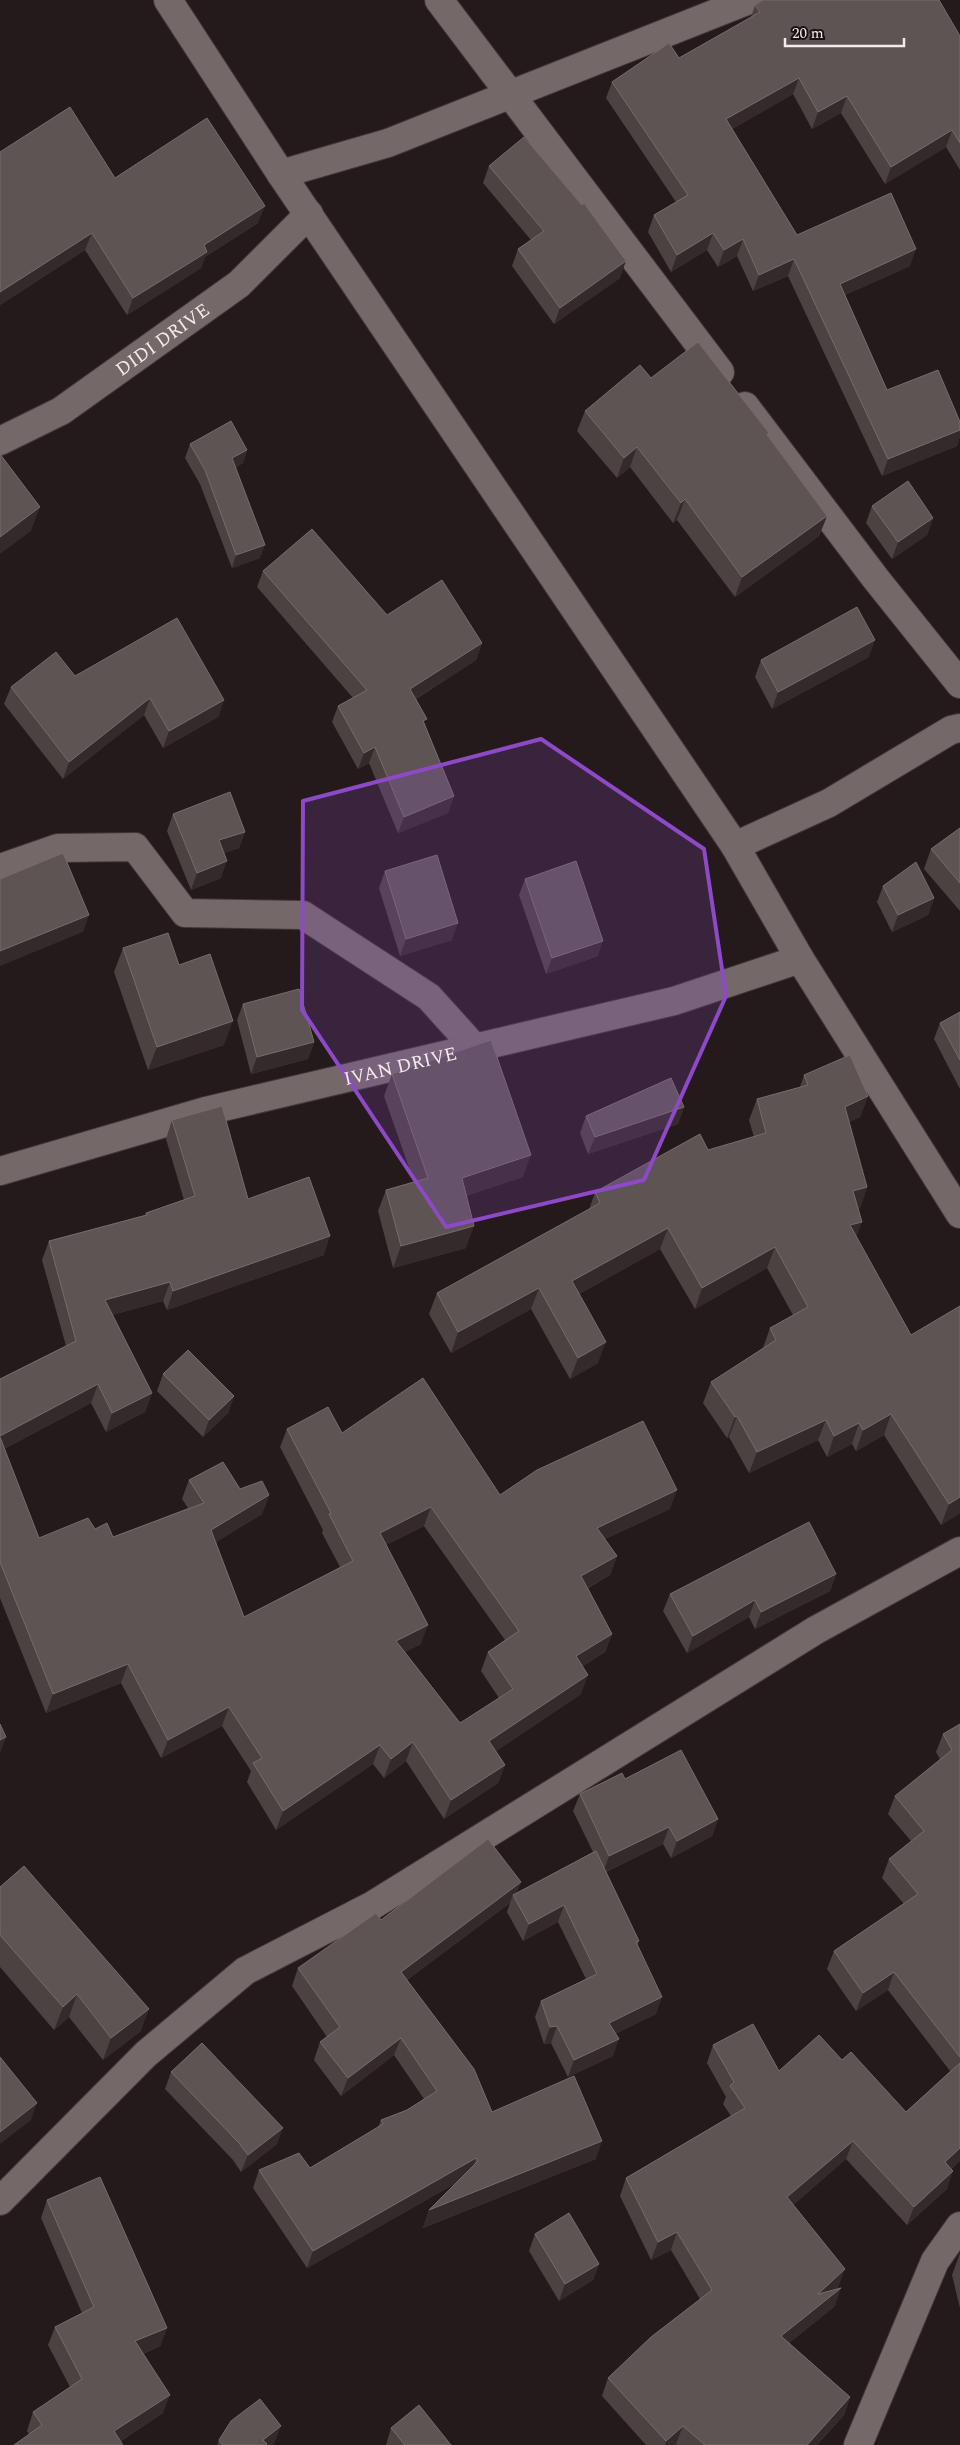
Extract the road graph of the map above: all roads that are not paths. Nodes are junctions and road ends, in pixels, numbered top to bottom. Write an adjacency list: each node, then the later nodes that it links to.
1 (168, 0): 5 (street)
2 (439, 0): 4 (street)
3 (749, 0): 4 (street)
4 (510, 94): 5 (street); 8 (street)
5 (281, 174): 6 (street)
6 (309, 214): 7 (street, DIDI DRIVE); 10 (street)
7 (0, 441)
8 (960, 684)
9 (960, 728): 10 (street)
10 (736, 846): 12 (street)
11 (0, 868): 13 (street)
12 (800, 959): 13 (street, IVAN DRIVE); 15 (street)
13 (474, 1047): 14 (street, IVAN DRIVE)
14 (0, 1171)
15 (960, 1214)
16 (960, 1551): 17 (street)
17 (0, 2201)
18 (960, 2226): 19 (street)
19 (858, 2445)

